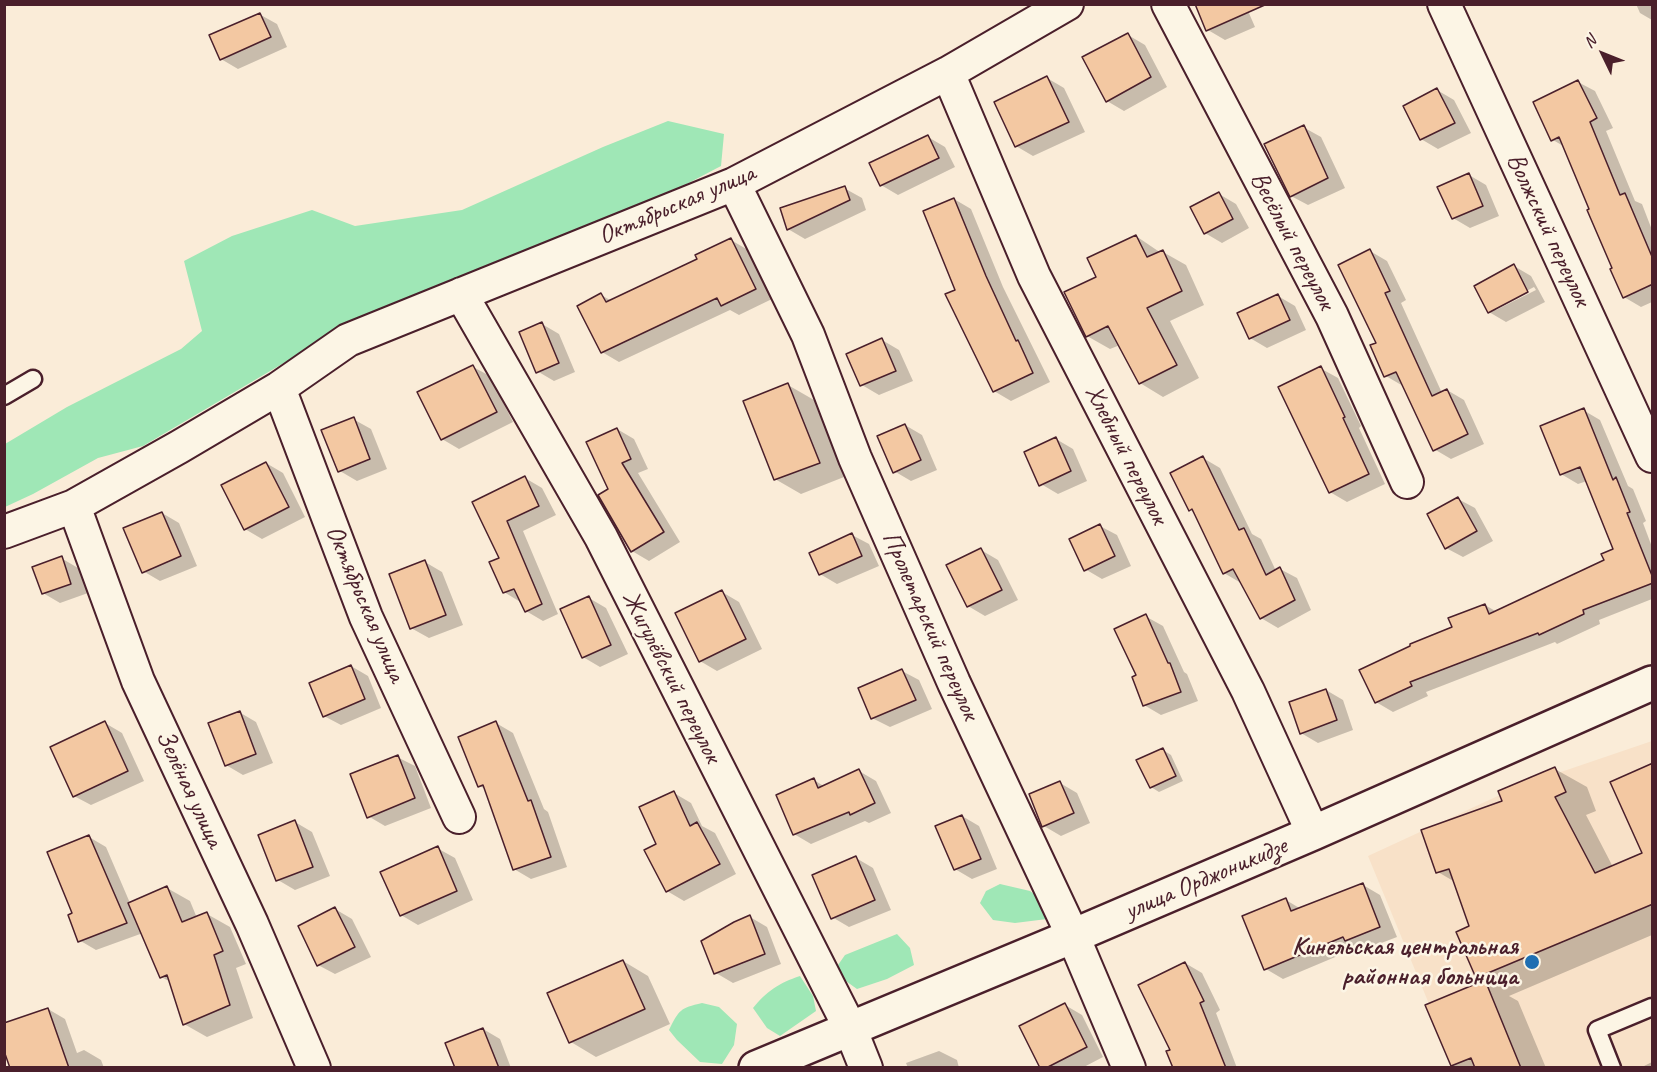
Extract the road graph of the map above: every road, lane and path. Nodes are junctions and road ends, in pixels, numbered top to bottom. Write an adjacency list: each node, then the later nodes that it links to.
1 (1067, 4): 4 (street, Октябрьская улица)
2 (1167, 4): 11 (street, Весёлый переулок)
3 (1444, 4): 10 (street, Волжский переулок)
4 (948, 73): 5 (street, Октябрьская улица); 16 (street, Хлебный переулок)
5 (734, 184): 6 (street, Октябрьская улица); 17 (street, Пролетарский переулок)
6 (461, 294): 8 (street, Октябрьская улица); 19 (street, Жигулёвский переулок)
7 (33, 379): 9 (lane)
8 (279, 387): 12 (street, Октябрьская улица); 15 (street, Октябрьская улица)
9 (4, 396)
10 (1653, 456)
11 (1407, 482)
12 (74, 506): 13 (street, Октябрьская улица); 20 (street, Зелёная улица)
13 (4, 532)
14 (1653, 683): 16 (street, улица Орджоникидзе)
15 (459, 817)
16 (1313, 833): 17 (street, улица Орджоникидзе)
17 (1073, 936): 19 (street, улица Орджоникидзе); 23 (street, Пролетарский переулок)
18 (1653, 1007): 24 (lane)
19 (850, 1028): 21 (street, улица Орджоникидзе); 22 (street, Жигулёвский переулок)
20 (314, 1068)
21 (756, 1068)
22 (866, 1068)
23 (1129, 1068)
24 (1612, 1068)

